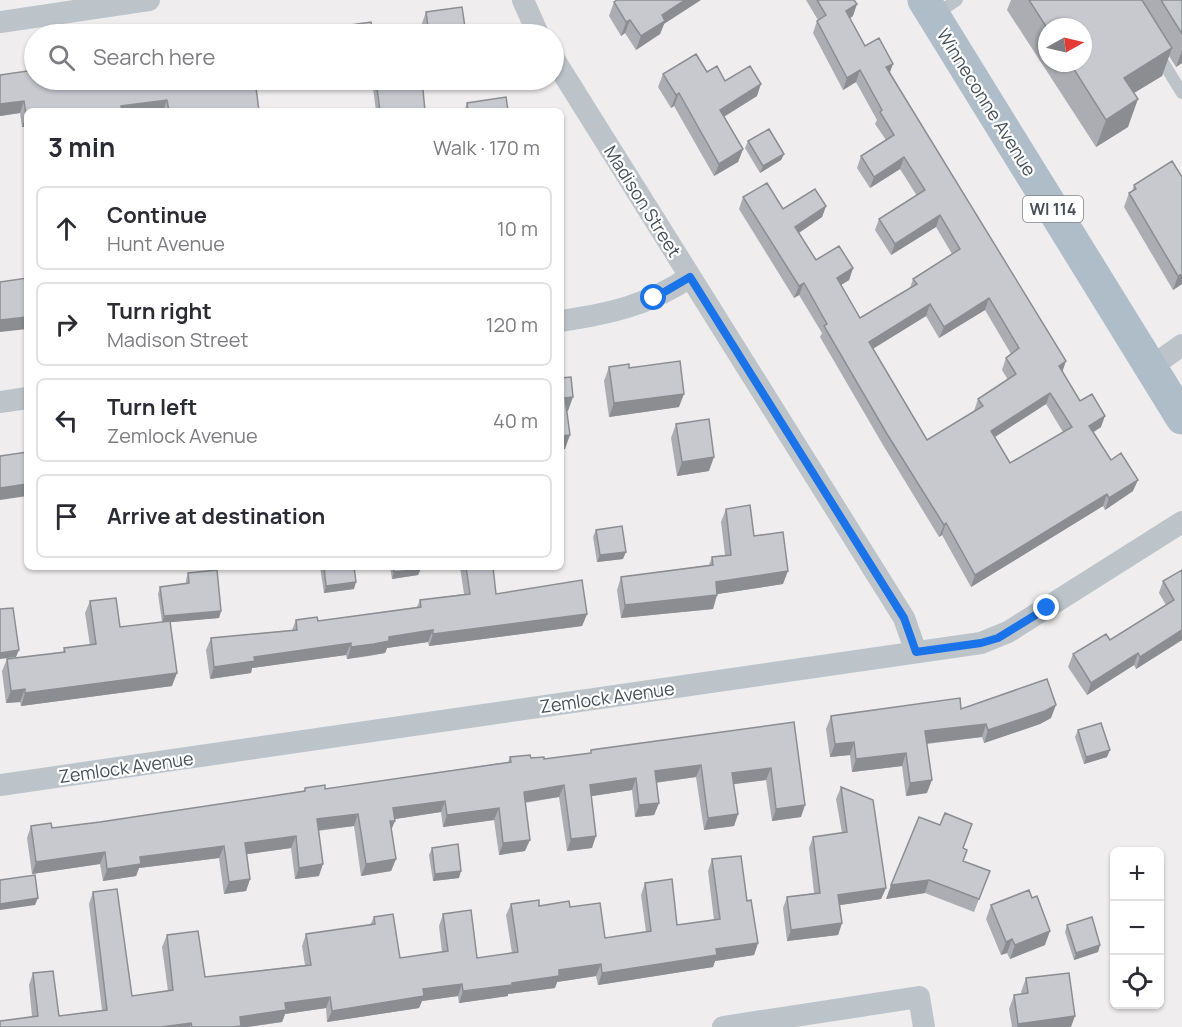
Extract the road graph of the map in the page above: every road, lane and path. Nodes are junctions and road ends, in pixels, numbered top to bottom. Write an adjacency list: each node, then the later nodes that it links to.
1 (149, 0): 4 (street)
2 (523, 0): 5 (street)
3 (938, 5): 12 (main road, Winneconne Avenue / WI 114)
4 (0, 22)
5 (534, 24)
6 (1153, 46): 8 (lane)
7 (564, 74): 9 (street, Madison Street)
8 (1182, 93)
9 (690, 277): 10 (street); 17 (street, Madison Street)
10 (564, 321)
11 (1182, 345): 12 (street)
12 (1151, 367): 15 (main road, Winneconne Avenue / WI 114)
13 (24, 398): 14 (street)
14 (0, 402)
15 (1182, 418)
16 (1182, 522): 17 (street, Zemlock Avenue)
17 (916, 652): 18 (street, Zemlock Avenue)
18 (0, 785)
19 (723, 1027): 20 (street)
20 (924, 1027)

